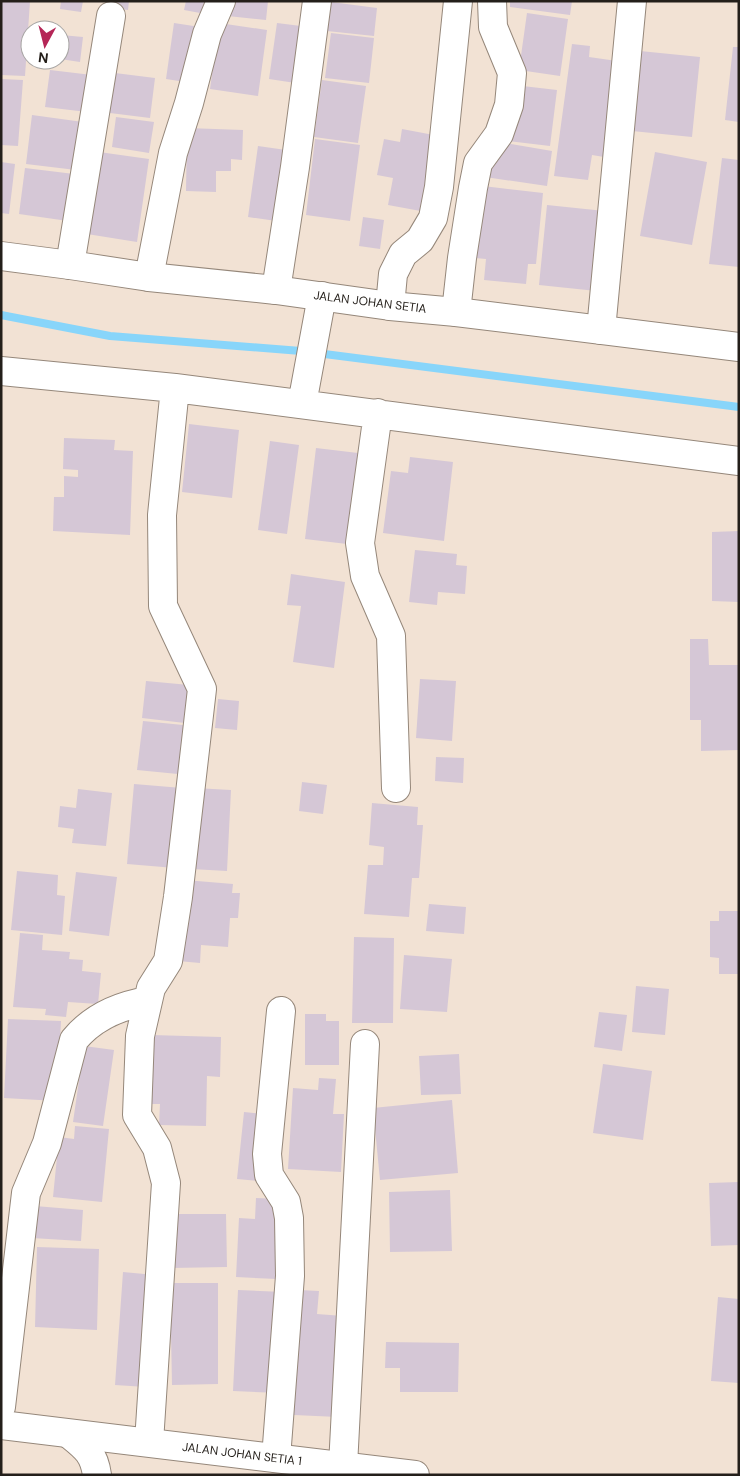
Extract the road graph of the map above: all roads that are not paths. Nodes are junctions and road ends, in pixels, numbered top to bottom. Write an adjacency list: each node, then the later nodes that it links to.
1 (221, 1): 9 (street)
2 (318, 1): 10 (street)
3 (458, 1): 12 (street)
4 (492, 1): 13 (street)
5 (632, 1): 14 (street)
6 (111, 16): 8 (street)
7 (1, 256): 8 (street, JALAN JOHAN SETIA)
8 (70, 264): 9 (street, JALAN JOHAN SETIA)
9 (150, 277): 10 (street, JALAN JOHAN SETIA)
10 (276, 290): 11 (street, JALAN JOHAN SETIA)
11 (322, 296): 12 (street, JALAN JOHAN SETIA); 18 (street)
12 (390, 306): 13 (street, JALAN JOHAN SETIA)
13 (456, 312): 14 (street, JALAN JOHAN SETIA)
14 (602, 320): 15 (street, JALAN JOHAN SETIA)
15 (739, 347)
16 (1, 371): 17 (street)
17 (175, 388): 18 (street); 22 (street)
18 (304, 393): 19 (street)
19 (378, 413): 20 (street); 21 (street)
20 (739, 461)
21 (396, 788)
22 (147, 1001): 25 (street); 28 (street)
23 (281, 1011): 30 (street)
24 (365, 1044): 29 (street)
25 (2, 1399)
26 (1, 1426): 27 (street, JALAN JOHAN SETIA 1)
27 (69, 1434): 28 (street, JALAN JOHAN SETIA 1); 31 (street)
28 (149, 1442): 30 (street, JALAN JOHAN SETIA 1)
29 (344, 1449): 30 (street, JALAN JOHAN SETIA 1); 32 (street, JALAN JOHAN SETIA 1)
30 (276, 1458)
31 (96, 1475)
32 (415, 1475)

